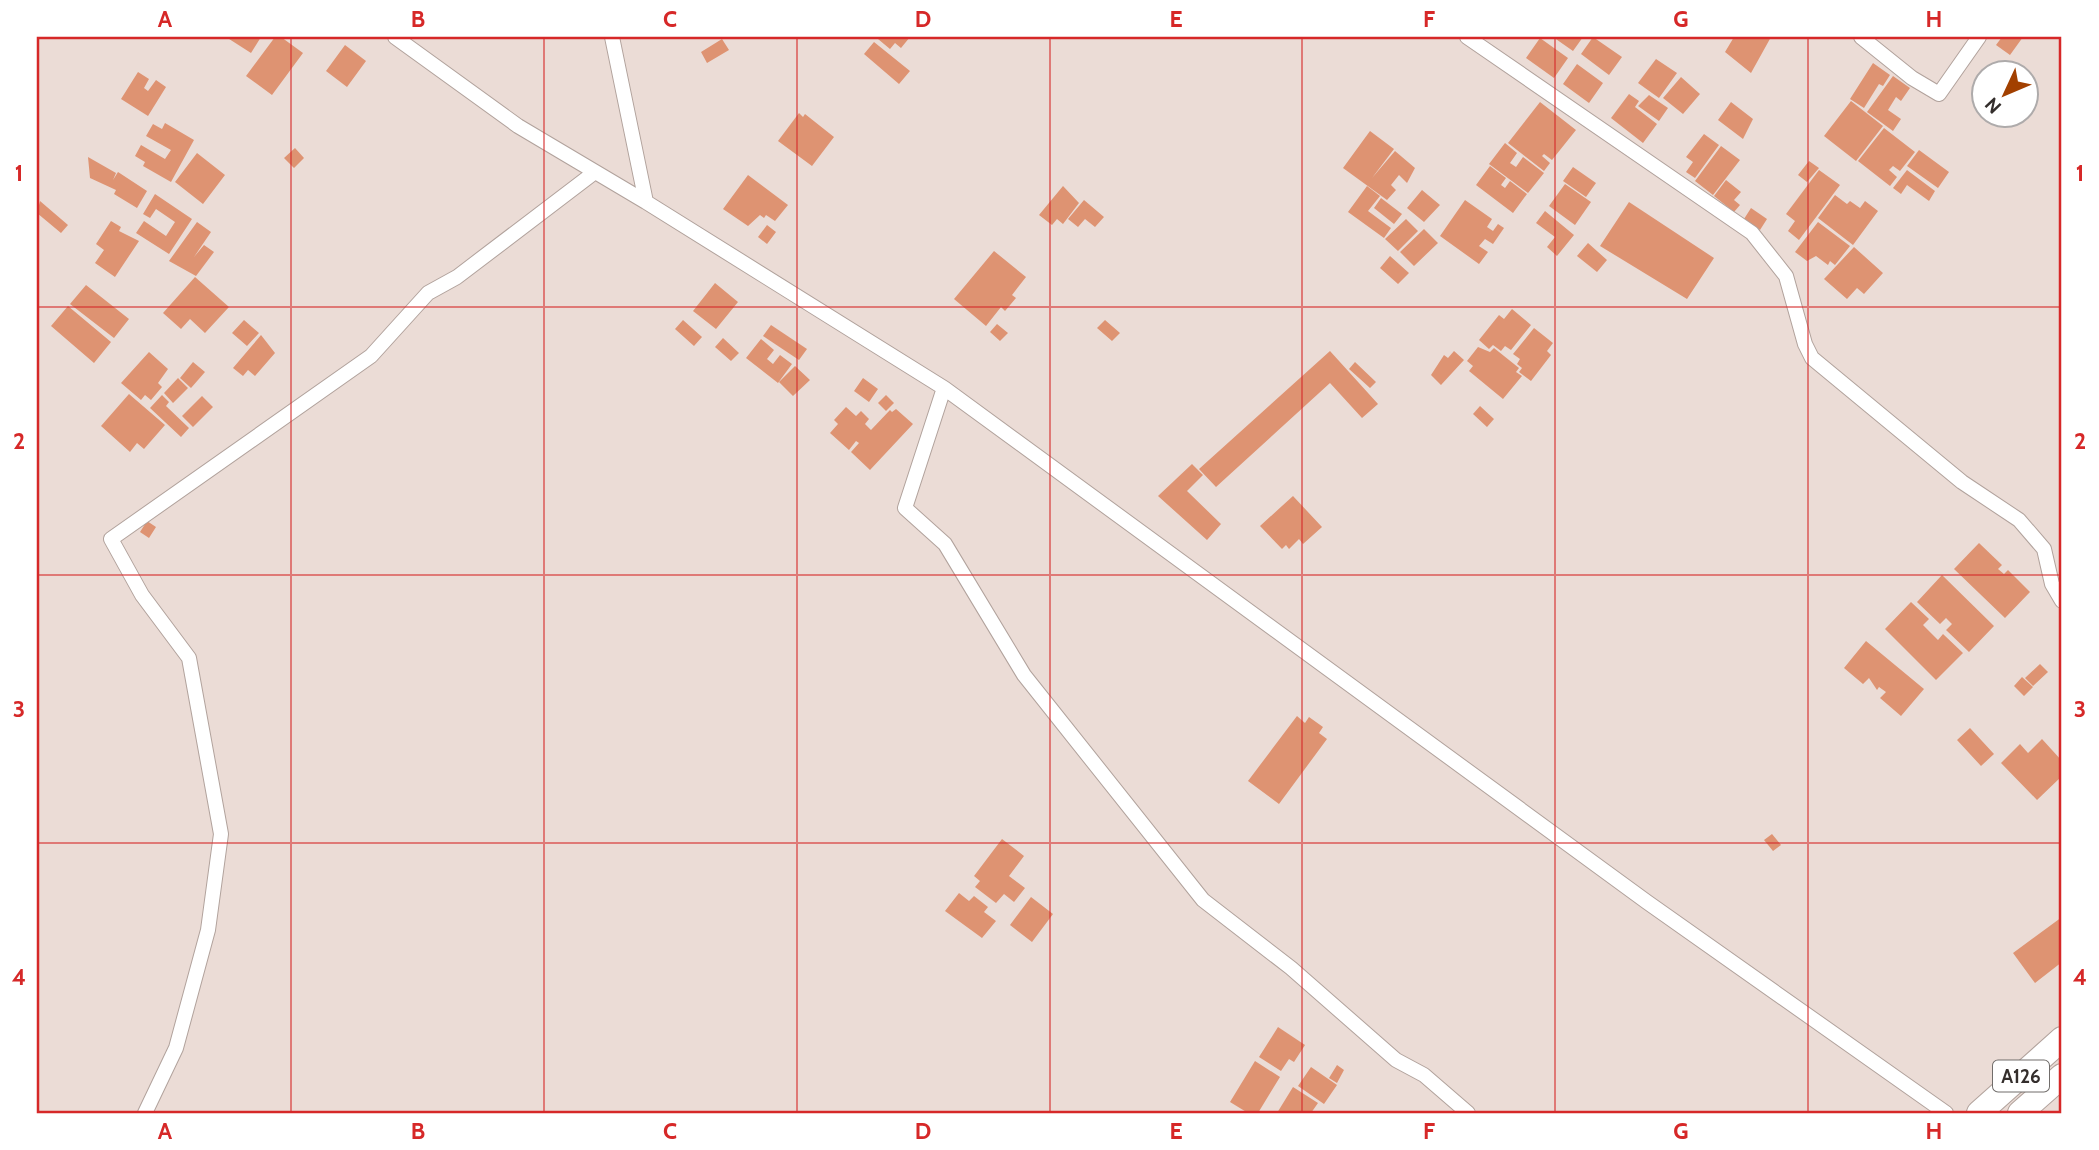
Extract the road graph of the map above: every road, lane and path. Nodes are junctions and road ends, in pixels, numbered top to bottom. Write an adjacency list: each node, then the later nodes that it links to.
1 (395, 37): 6 (street)
2 (612, 37): 7 (street)
3 (1467, 37): 9 (street)
4 (1861, 37): 5 (street)
5 (1979, 37)
6 (595, 172): 7 (street); 12 (street)
7 (646, 202): 8 (street)
8 (944, 388): 13 (street); 14 (street)
9 (2062, 601)
10 (2062, 1039): 15 (highway, A126)
11 (2062, 1076): 16 (highway, A126)
12 (145, 1113)
13 (1468, 1113)
14 (1946, 1113)
15 (1979, 1113)
16 (2020, 1113)

